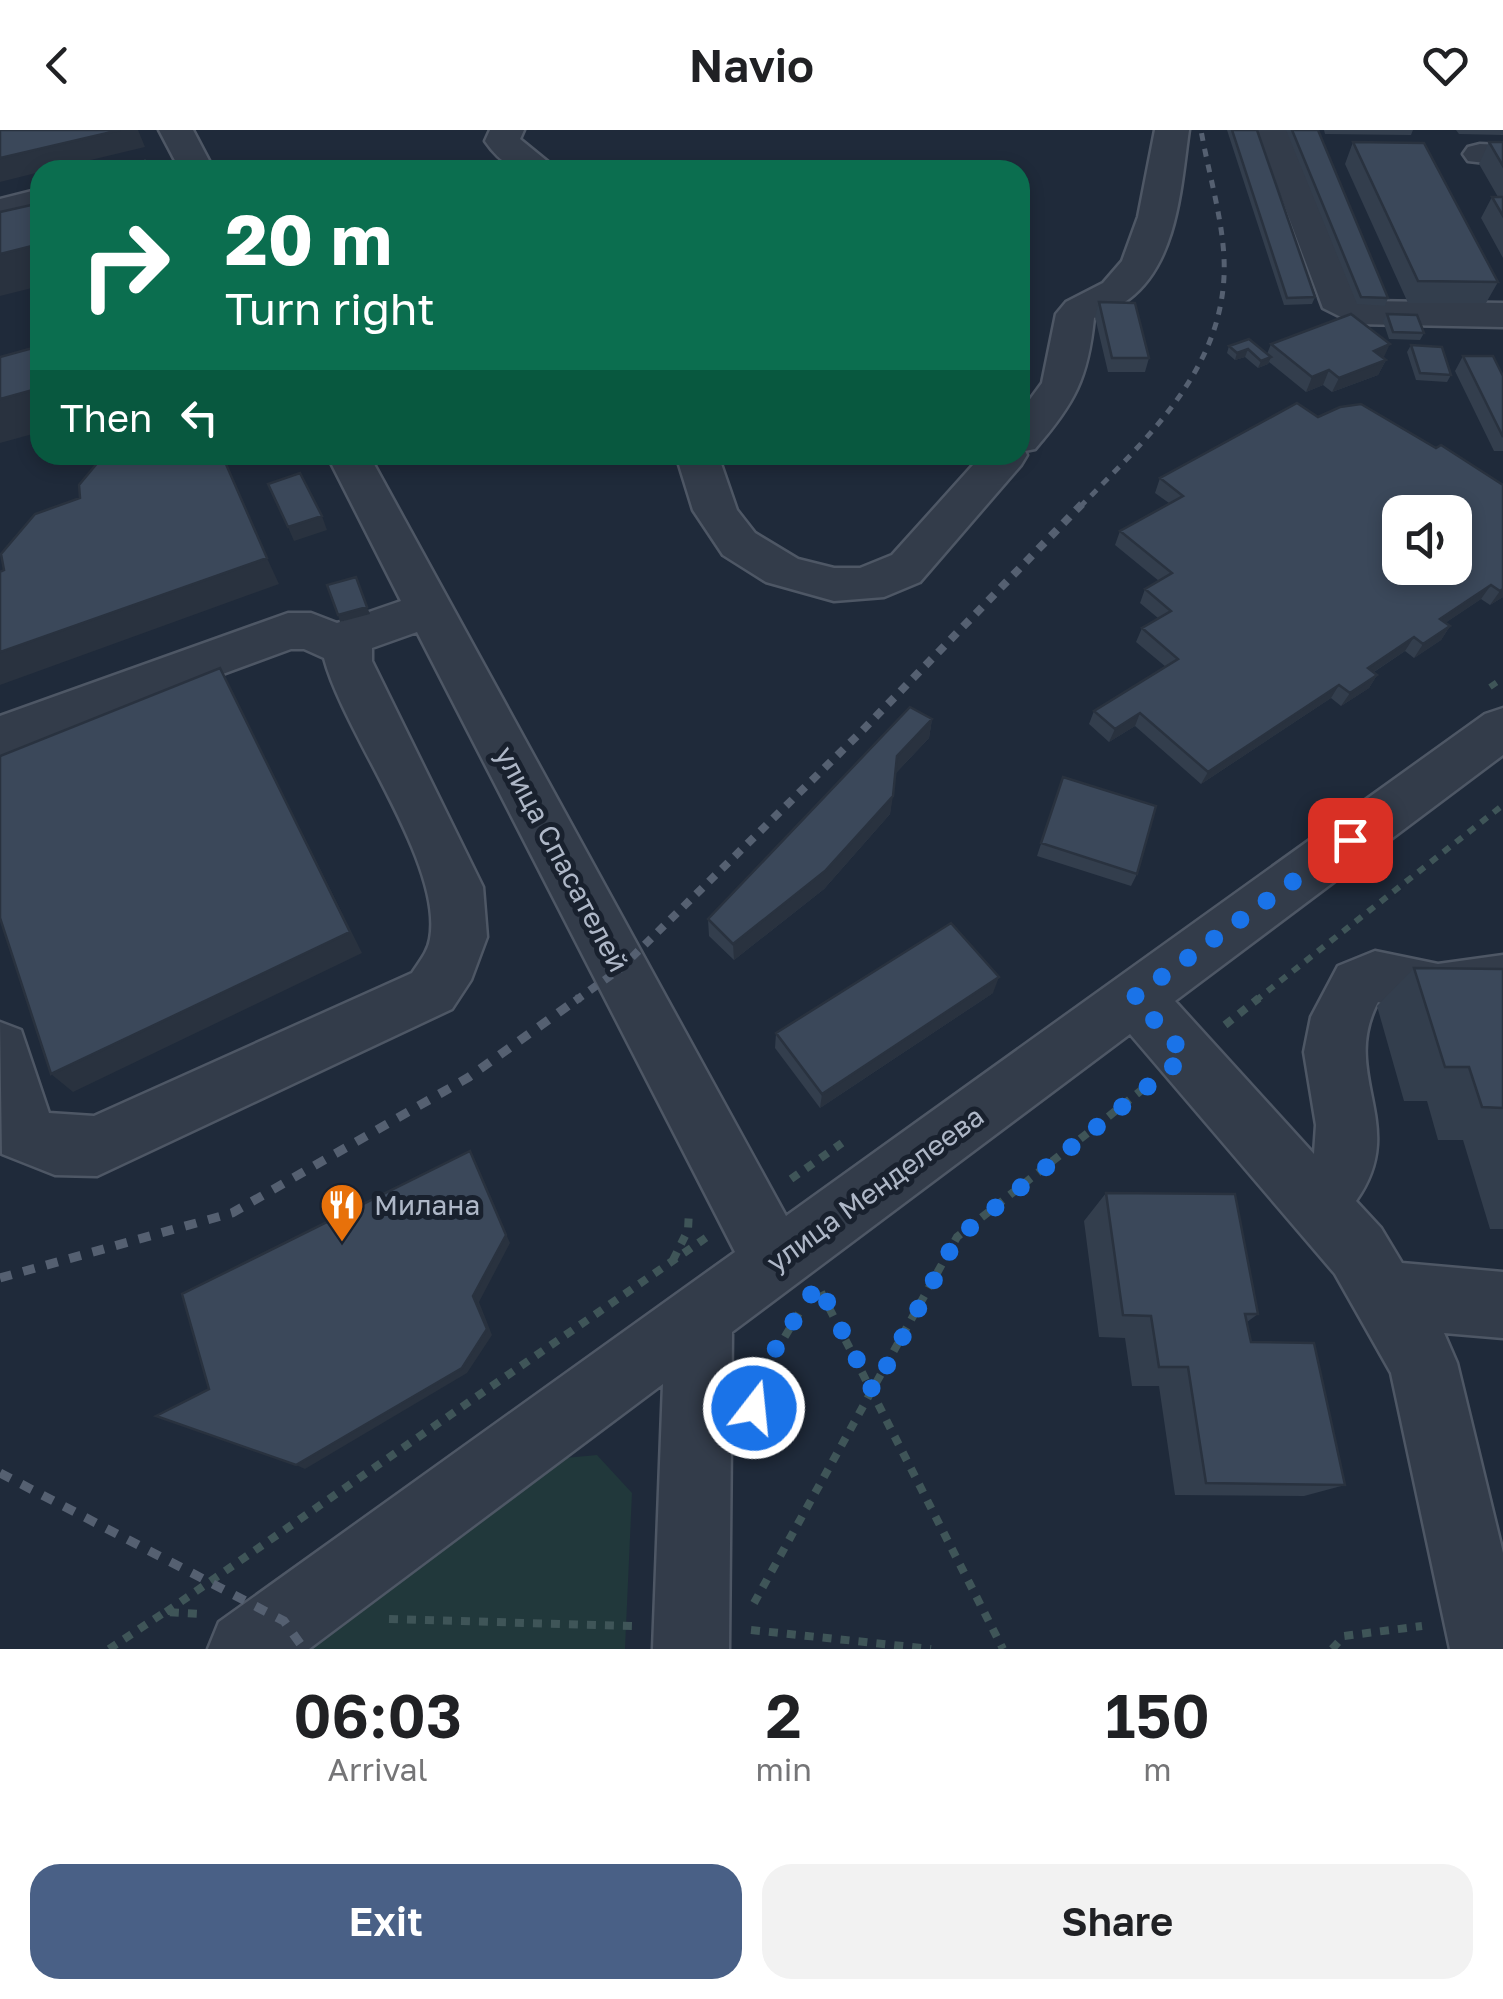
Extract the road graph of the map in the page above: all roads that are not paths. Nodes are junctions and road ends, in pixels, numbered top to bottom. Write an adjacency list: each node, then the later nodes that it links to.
1 (176, 130): 5 (street)
2 (508, 130): 6 (street)
3 (1172, 130): 10 (street)
4 (1273, 130): 9 (street)
5 (178, 160)
6 (522, 160)
7 (30, 202): 8 (street)
8 (0, 210)
9 (1503, 314)
10 (1030, 429)
11 (353, 465): 14 (street, улица Спасателей)
12 (700, 465): 13 (street)
13 (997, 465)
14 (430, 609): 15 (street); 22 (street, улица Спасателей)
15 (348, 639): 17 (street); 20 (street)
16 (1495, 709): 19 (street, улица Менделеева)
17 (0, 736)
18 (1503, 981): 21 (street)
19 (1134, 997): 21 (street); 22 (street, улица Менделеева)
20 (0, 1049)
21 (1316, 1203): 23 (street)
22 (776, 1262): 25 (street, улица Менделеева)
23 (1384, 1295): 24 (street); 27 (street)
24 (1503, 1305)
25 (698, 1320): 26 (street, улица Менделеева); 28 (street)
26 (268, 1633)
27 (1484, 1634)
28 (691, 1638)

